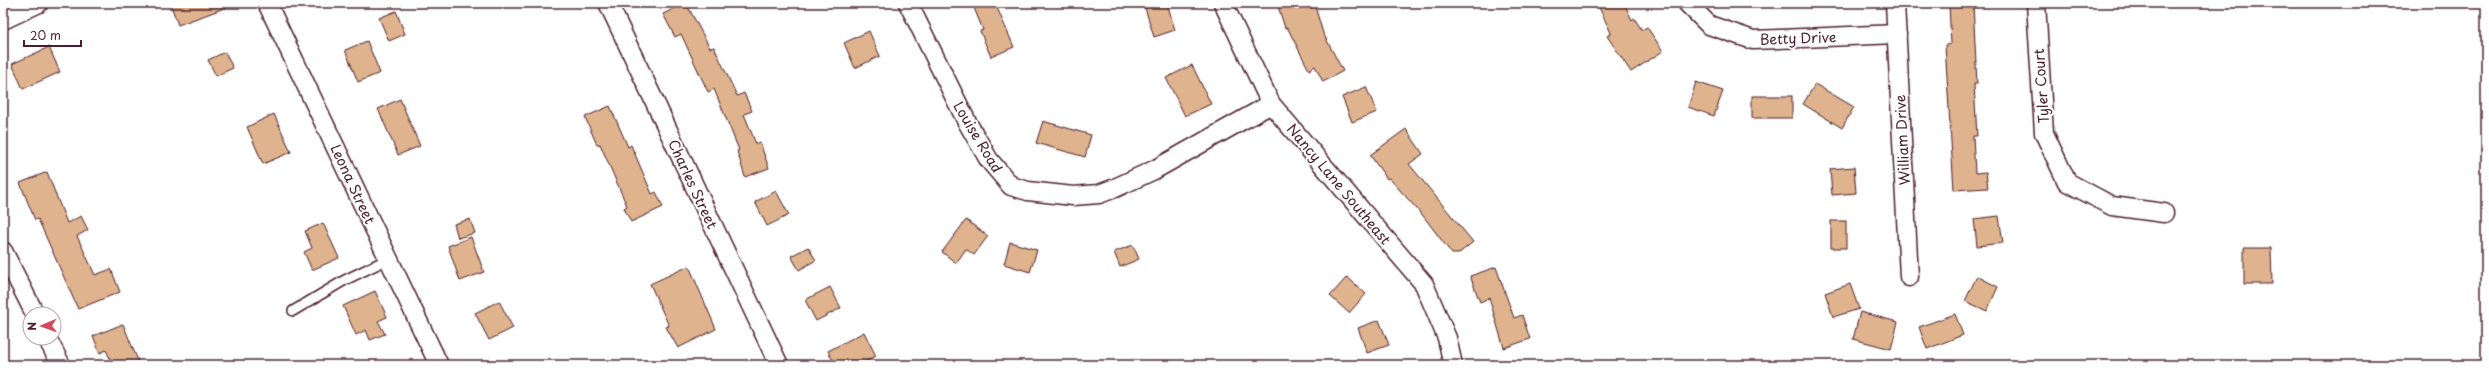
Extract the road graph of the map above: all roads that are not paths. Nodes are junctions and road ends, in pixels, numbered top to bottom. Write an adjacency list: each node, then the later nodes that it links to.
1 (39, 3): 9 (street)
2 (267, 3): 14 (street, Leona Street)
3 (608, 3): 21 (street, Charles Street)
4 (908, 3): 11 (street, Louise Road)
5 (1223, 3): 11 (street, Nancy Lane Southeast)
6 (1687, 3): 10 (street, Betty Drive)
7 (1895, 3): 10 (street, William Drive)
8 (2036, 3): 12 (street, Tyler Court)
9 (3, 20)
10 (1897, 34): 15 (street, William Drive)
11 (1271, 104): 22 (street, Nancy Lane Southeast)
12 (2164, 213)
13 (3, 251): 16 (street)
14 (388, 259): 17 (lane); 20 (street, Leona Street)
15 (1909, 277)
16 (31, 306)
17 (293, 311)
18 (51, 346): 19 (street)
19 (61, 365)
20 (439, 365)
21 (779, 365)
22 (1453, 365)

